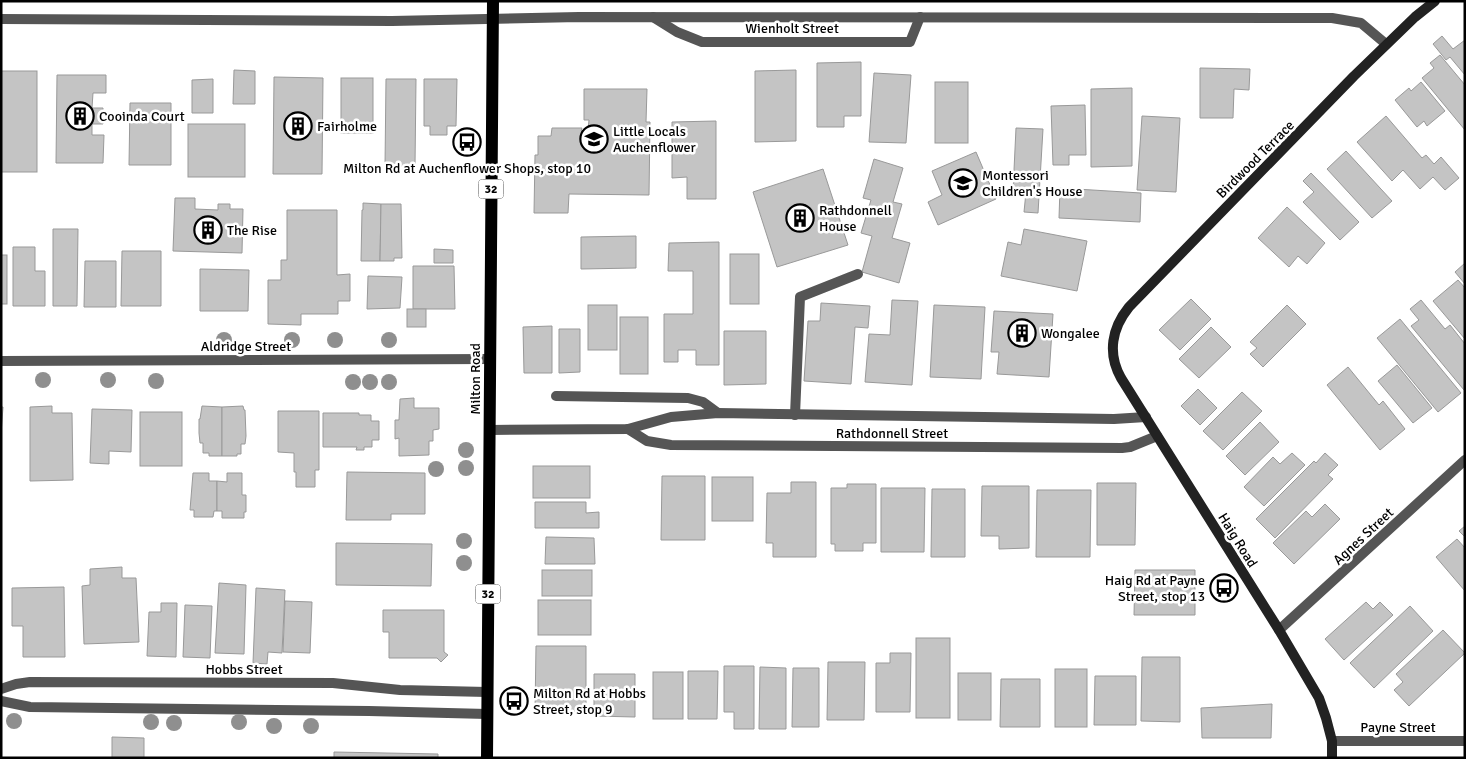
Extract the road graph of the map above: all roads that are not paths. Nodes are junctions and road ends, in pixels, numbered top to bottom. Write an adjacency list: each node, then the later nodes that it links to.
1 (493, 1): 5 (main road, Milton Road / 32)
2 (1432, 3): 7 (street, Birdwood Terrace)
3 (653, 17): 4 (street, Wienholt Street); 4 (street, Wienholt Street); 5 (street, Wienholt Street)
4 (920, 17): 7 (street, Wienholt Street)
5 (493, 19): 6 (street, Wienholt Street); 10 (main road, Milton Road / 32)
6 (1, 20)
7 (1386, 44): 9 (street, Birdwood Terrace)
8 (858, 274): 14 (street)
9 (1113, 341): 15 (street, Haig Road)
10 (490, 359): 11 (street, Aldridge Street); 17 (main road, Milton Road / 32)
11 (1, 360)
12 (556, 396): 13 (street)
13 (718, 414): 14 (street, Rathdonnell Street); 16 (street, Rathdonnell Street)
14 (795, 416): 15 (street, Rathdonnell Street)
15 (1146, 417): 18 (street, Haig Road)
16 (628, 429): 17 (street, Rathdonnell Street); 18 (street, Rathdonnell Street)
17 (490, 430): 22 (main road, Milton Road / 32)
18 (1157, 436): 20 (street, Haig Road)
19 (1465, 460): 20 (street, Agnes Street)
20 (1279, 630): 25 (street, Haig Road)
21 (1, 689): 22 (street, Hobbs Street)
22 (487, 692): 24 (main road, Milton Road / 32)
23 (1, 701): 24 (street)
24 (487, 714): 27 (main road, Milton Road / 32)
25 (1332, 741): 26 (street, Payne Street); 28 (street, Haig Road)
26 (1465, 741)
27 (487, 758)
28 (1332, 758)

